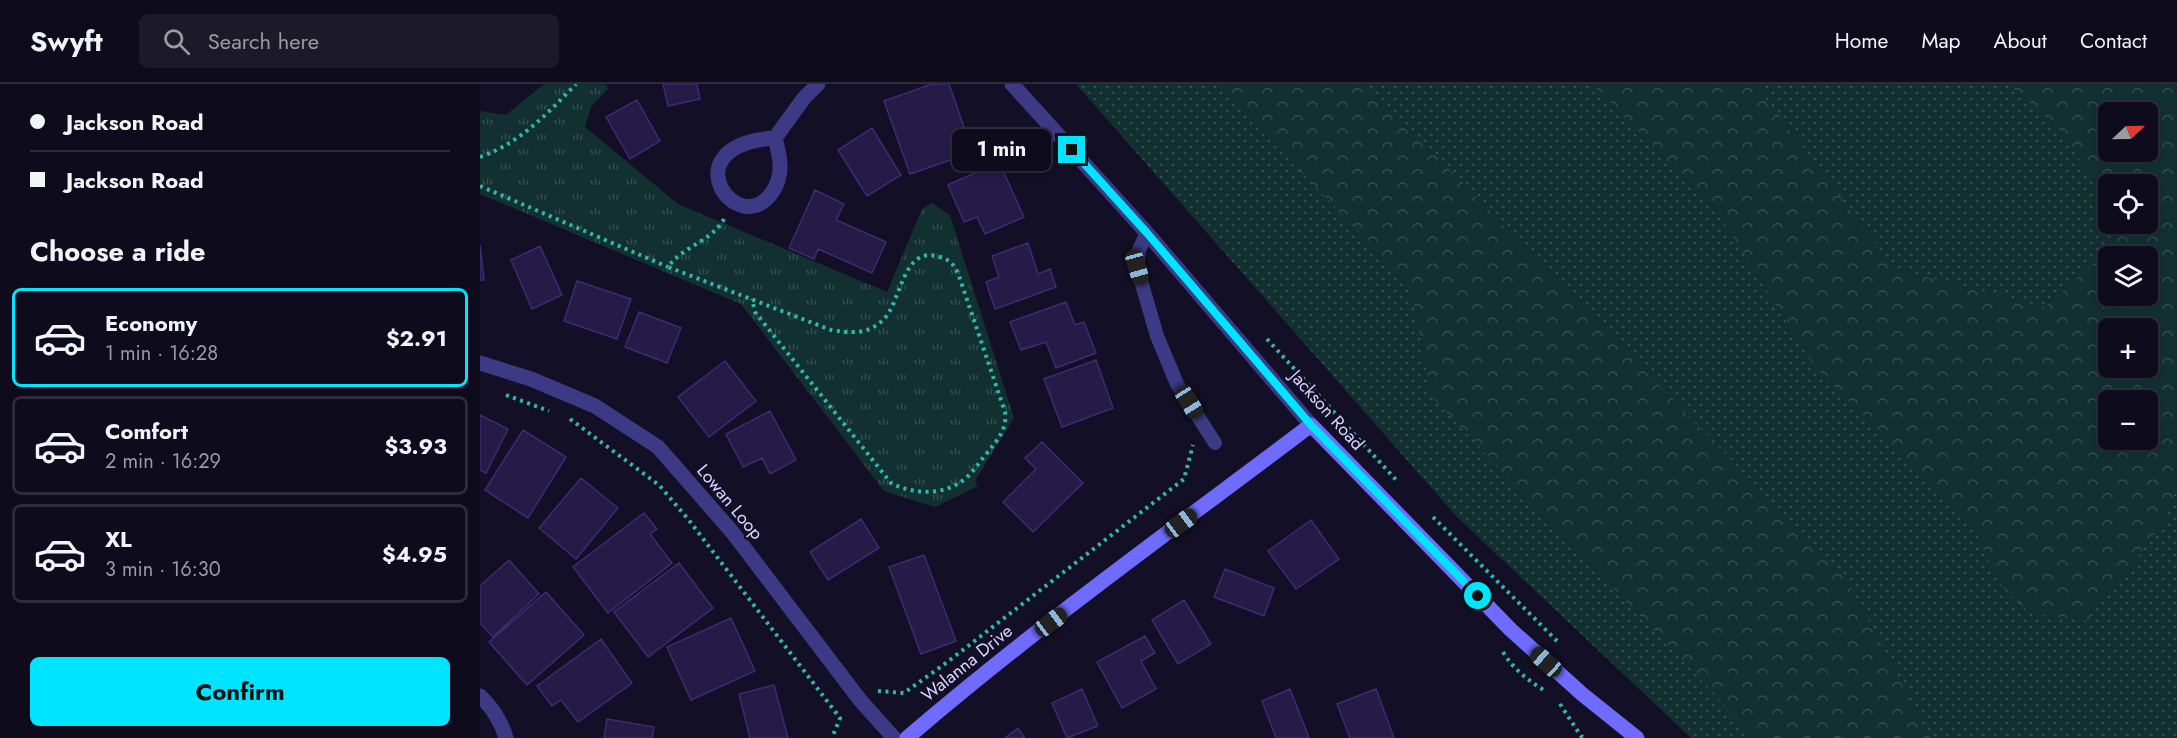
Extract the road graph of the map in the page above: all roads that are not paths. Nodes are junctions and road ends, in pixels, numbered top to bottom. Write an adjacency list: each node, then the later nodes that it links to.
1 (818, 84): 3 (street)
2 (1012, 84): 4 (street, Jackson Road)
3 (774, 138): 3 (street)
4 (1147, 233): 6 (street, Jackson Road); 7 (lane)
5 (480, 363): 10 (street, Lowan Loop)
6 (1311, 425): 11 (street, Walanna Drive); 12 (street, Jackson Road)
7 (1215, 443)
8 (480, 696): 9 (street)
9 (506, 738)
10 (894, 738)
11 (908, 738)
12 (1637, 738)

